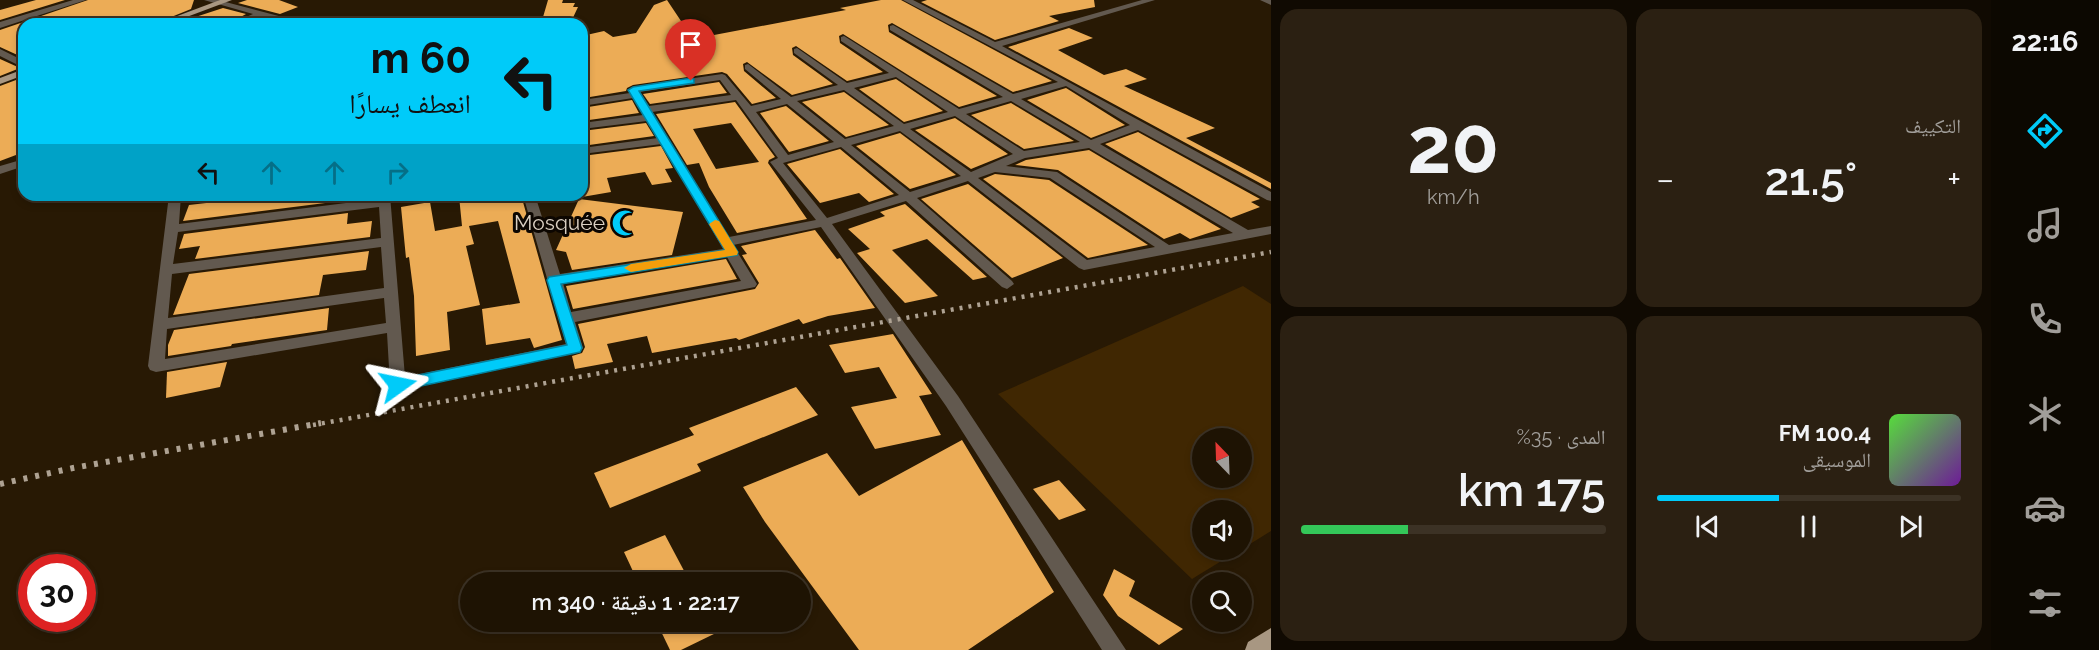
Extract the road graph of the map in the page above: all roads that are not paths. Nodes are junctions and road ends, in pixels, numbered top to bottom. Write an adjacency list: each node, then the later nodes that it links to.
1 (82, 0): 9 (street)
2 (208, 0): 6 (street)
3 (907, 0): 17 (street)
4 (1151, 0): 17 (street)
5 (1264, 0): 7 (street)
6 (223, 2): 8 (street); 10 (main road)
7 (1271, 3)
8 (263, 13): 11 (street); 12 (street)
9 (20, 18)
10 (177, 18)
11 (250, 18)
12 (282, 18)
13 (18, 19): 14 (street)
14 (0, 24)
15 (893, 28): 29 (street)
16 (844, 39): 23 (street)
17 (995, 45): 25 (street)
18 (797, 51): 26 (street)
19 (0, 52): 20 (street)
20 (18, 62)
21 (748, 67): 30 (street)
22 (18, 74): 24 (main road)
23 (897, 74): 26 (street); 33 (street)
24 (0, 81)
25 (1067, 82): 29 (street); 36 (street)
26 (845, 87): 30 (street); 37 (street)
27 (636, 95): 28 (street); 31 (street); 34 (street)
28 (738, 97): 32 (street); 34 (street)
29 (1011, 97): 33 (street); 40 (street)
30 (787, 100): 32 (street); 39 (street)
31 (588, 102)
32 (749, 110): 43 (street)
33 (956, 112): 37 (street); 42 (street)
34 (648, 114): 35 (street); 38 (street)
35 (588, 125)
36 (1139, 126): 40 (street); 49 (street)
37 (901, 128): 39 (street); 47 (street)
38 (665, 140): 41 (street); 59 (street)
39 (840, 144): 43 (street); 48 (street)
40 (1090, 144): 42 (street); 57 (street)
41 (588, 150)
42 (1022, 155): 45 (street)
43 (785, 159): 54 (street)
44 (18, 164): 46 (street)
45 (995, 168): 47 (street); 60 (street)
46 (0, 170)
47 (970, 177): 48 (street); 60 (street)
48 (909, 197): 54 (street); 63 (street)
49 (1271, 197)
50 (174, 201): 55 (street)
51 (370, 201): 55 (street)
52 (384, 201): 58 (street)
53 (531, 201): 62 (street)
54 (826, 222): 59 (street); 69 (street)
55 (172, 229): 61 (street)
56 (1271, 230): 57 (street)
57 (1246, 235): 60 (street)
58 (386, 242): 61 (street); 64 (street)
59 (729, 247): 62 (street); 65 (street)
60 (1168, 250)
61 (165, 270): 66 (street)
62 (554, 280): 65 (street)
63 (1008, 284)
64 (390, 292): 66 (street); 67 (street)
65 (566, 318): 67 (street)
66 (159, 325): 67 (street)
67 (393, 327)
68 (1271, 639): 70 (main road)
69 (1115, 650)
70 (1256, 650)

